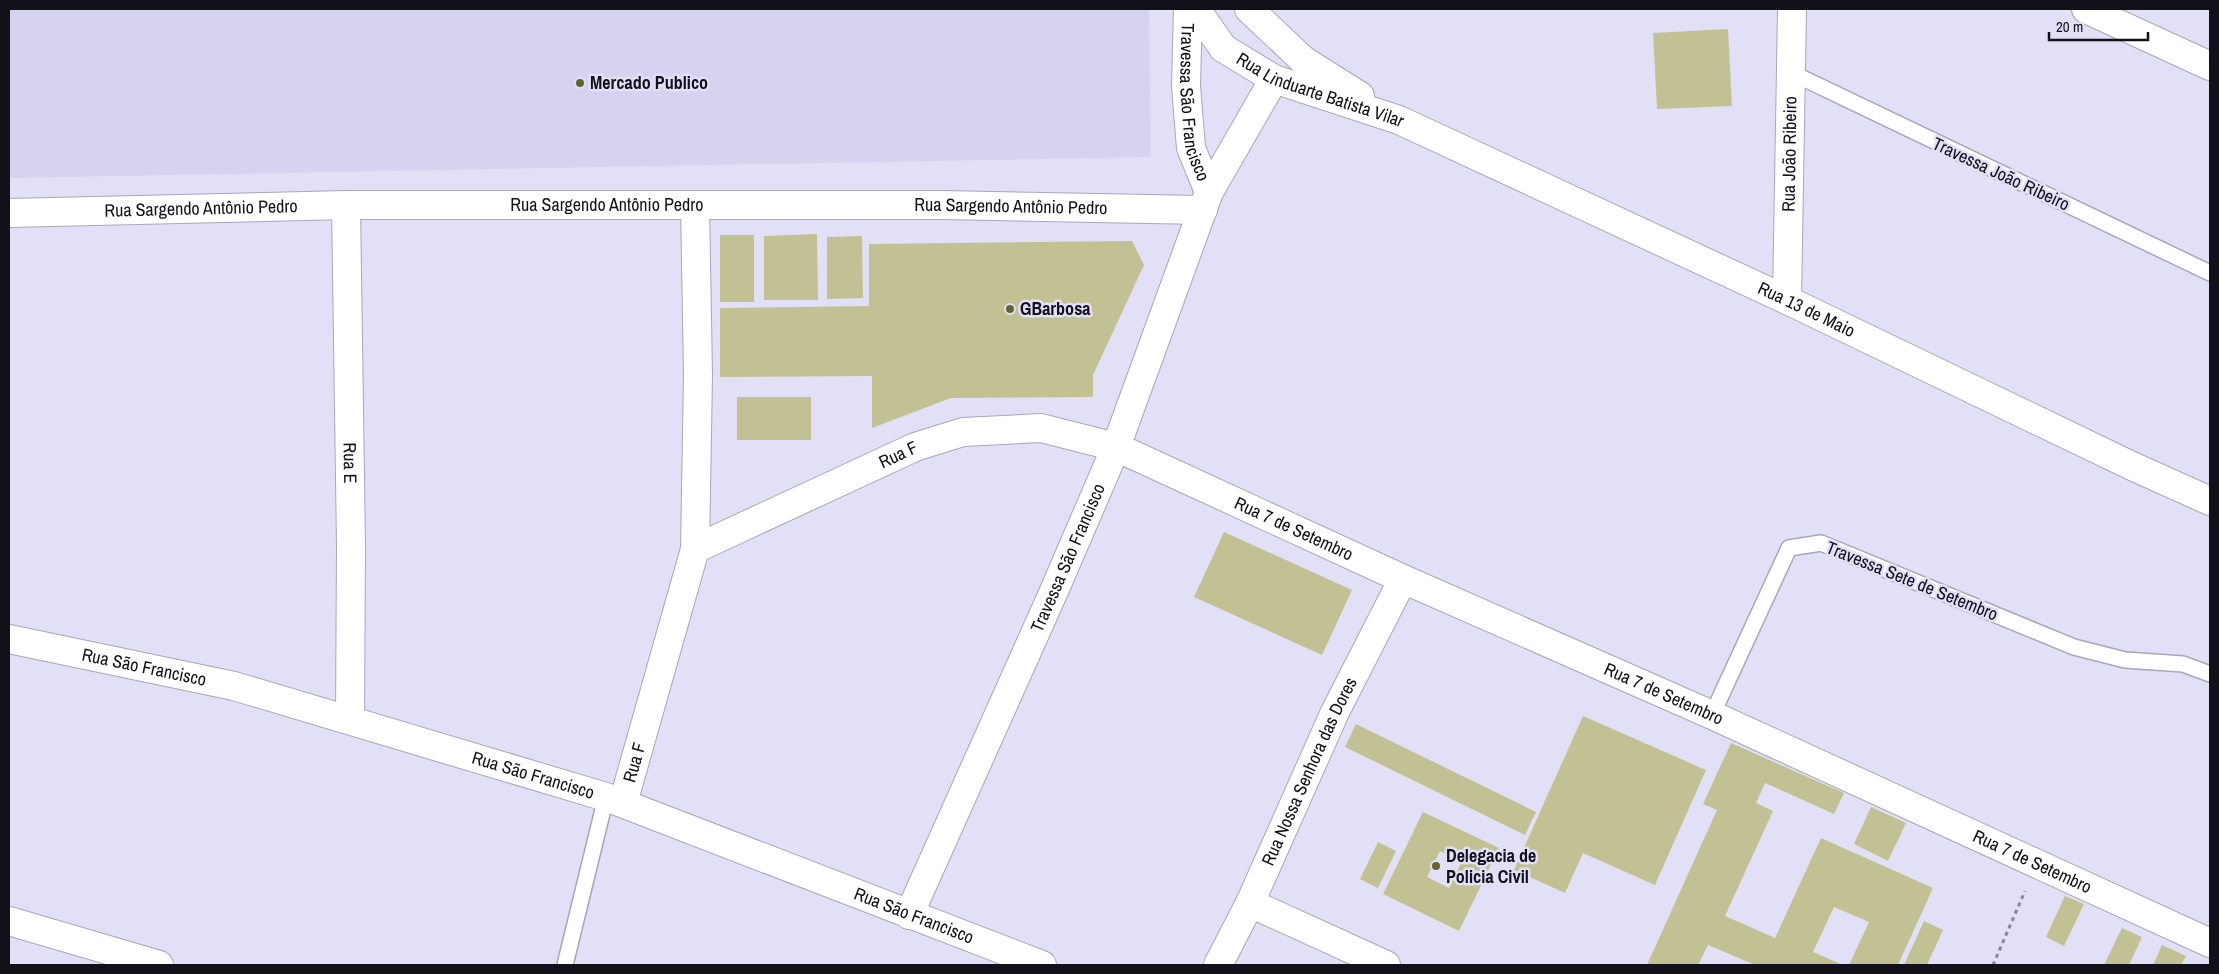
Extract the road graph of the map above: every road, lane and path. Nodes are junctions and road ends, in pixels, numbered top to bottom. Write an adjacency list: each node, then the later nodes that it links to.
1 (1188, 9): 10 (street, Travessa São Francisco)
2 (1196, 9): 8 (street, Rua Linduarte Batista Vilar)
3 (1249, 9): 9 (street, Rua Linduarte Batista Vilar)
4 (1792, 9): 7 (street, Rua João Ribeiro)
5 (2086, 9): 6 (street)
6 (2210, 66)
7 (1792, 74): 14 (lane, Travessa João Ribeiro); 15 (street, Rua João Ribeiro)
8 (1274, 79): 9 (street, Rua Linduarte Batista Vilar); 10 (street, Travessa São Francisco)
9 (1399, 120): 15 (street, Rua 13 de Maio)
10 (1206, 201): 12 (street, Rua Sargendo Antônio Pedro); 16 (street, Travessa São Francisco)
11 (346, 205): 12 (street, Rua Sargendo Antônio Pedro); 13 (street, Rua Sargendo Antônio Pedro); 23 (street, Rua E)
12 (695, 205): 18 (street, Rua F)
13 (9, 213)
14 (2210, 273)
15 (1787, 300): 17 (street, Rua 13 de Maio)
16 (1116, 447): 18 (street, Rua F); 19 (street, Rua 7 de Setembro); 27 (street, Travessa São Francisco)
17 (2210, 501)
18 (696, 549): 24 (street, Rua F)
19 (1403, 579): 22 (street, Rua 7 de Setembro); 26 (street, Rua Nossa Senhora das Dores)
20 (9, 639): 23 (street, Rua São Francisco)
21 (2210, 674): 22 (lane, Travessa Sete de Setembro)
22 (1712, 715): 25 (street, Rua 7 de Setembro)
23 (350, 720): 24 (street, Rua São Francisco)
24 (615, 800): 27 (street, Rua São Francisco); 31 (lane)
25 (2038, 863): 29 (street, Rua 7 de Setembro); 35 (path)
26 (1250, 903): 33 (street, Rua Nossa Senhora das Dores); 34 (street)
27 (909, 915): 32 (street, Rua São Francisco)
28 (9, 921): 30 (street)
29 (2210, 944)
30 (159, 965)
31 (565, 965)
32 (1042, 965)
33 (1218, 965)
34 (1386, 965)
35 (1993, 965)

